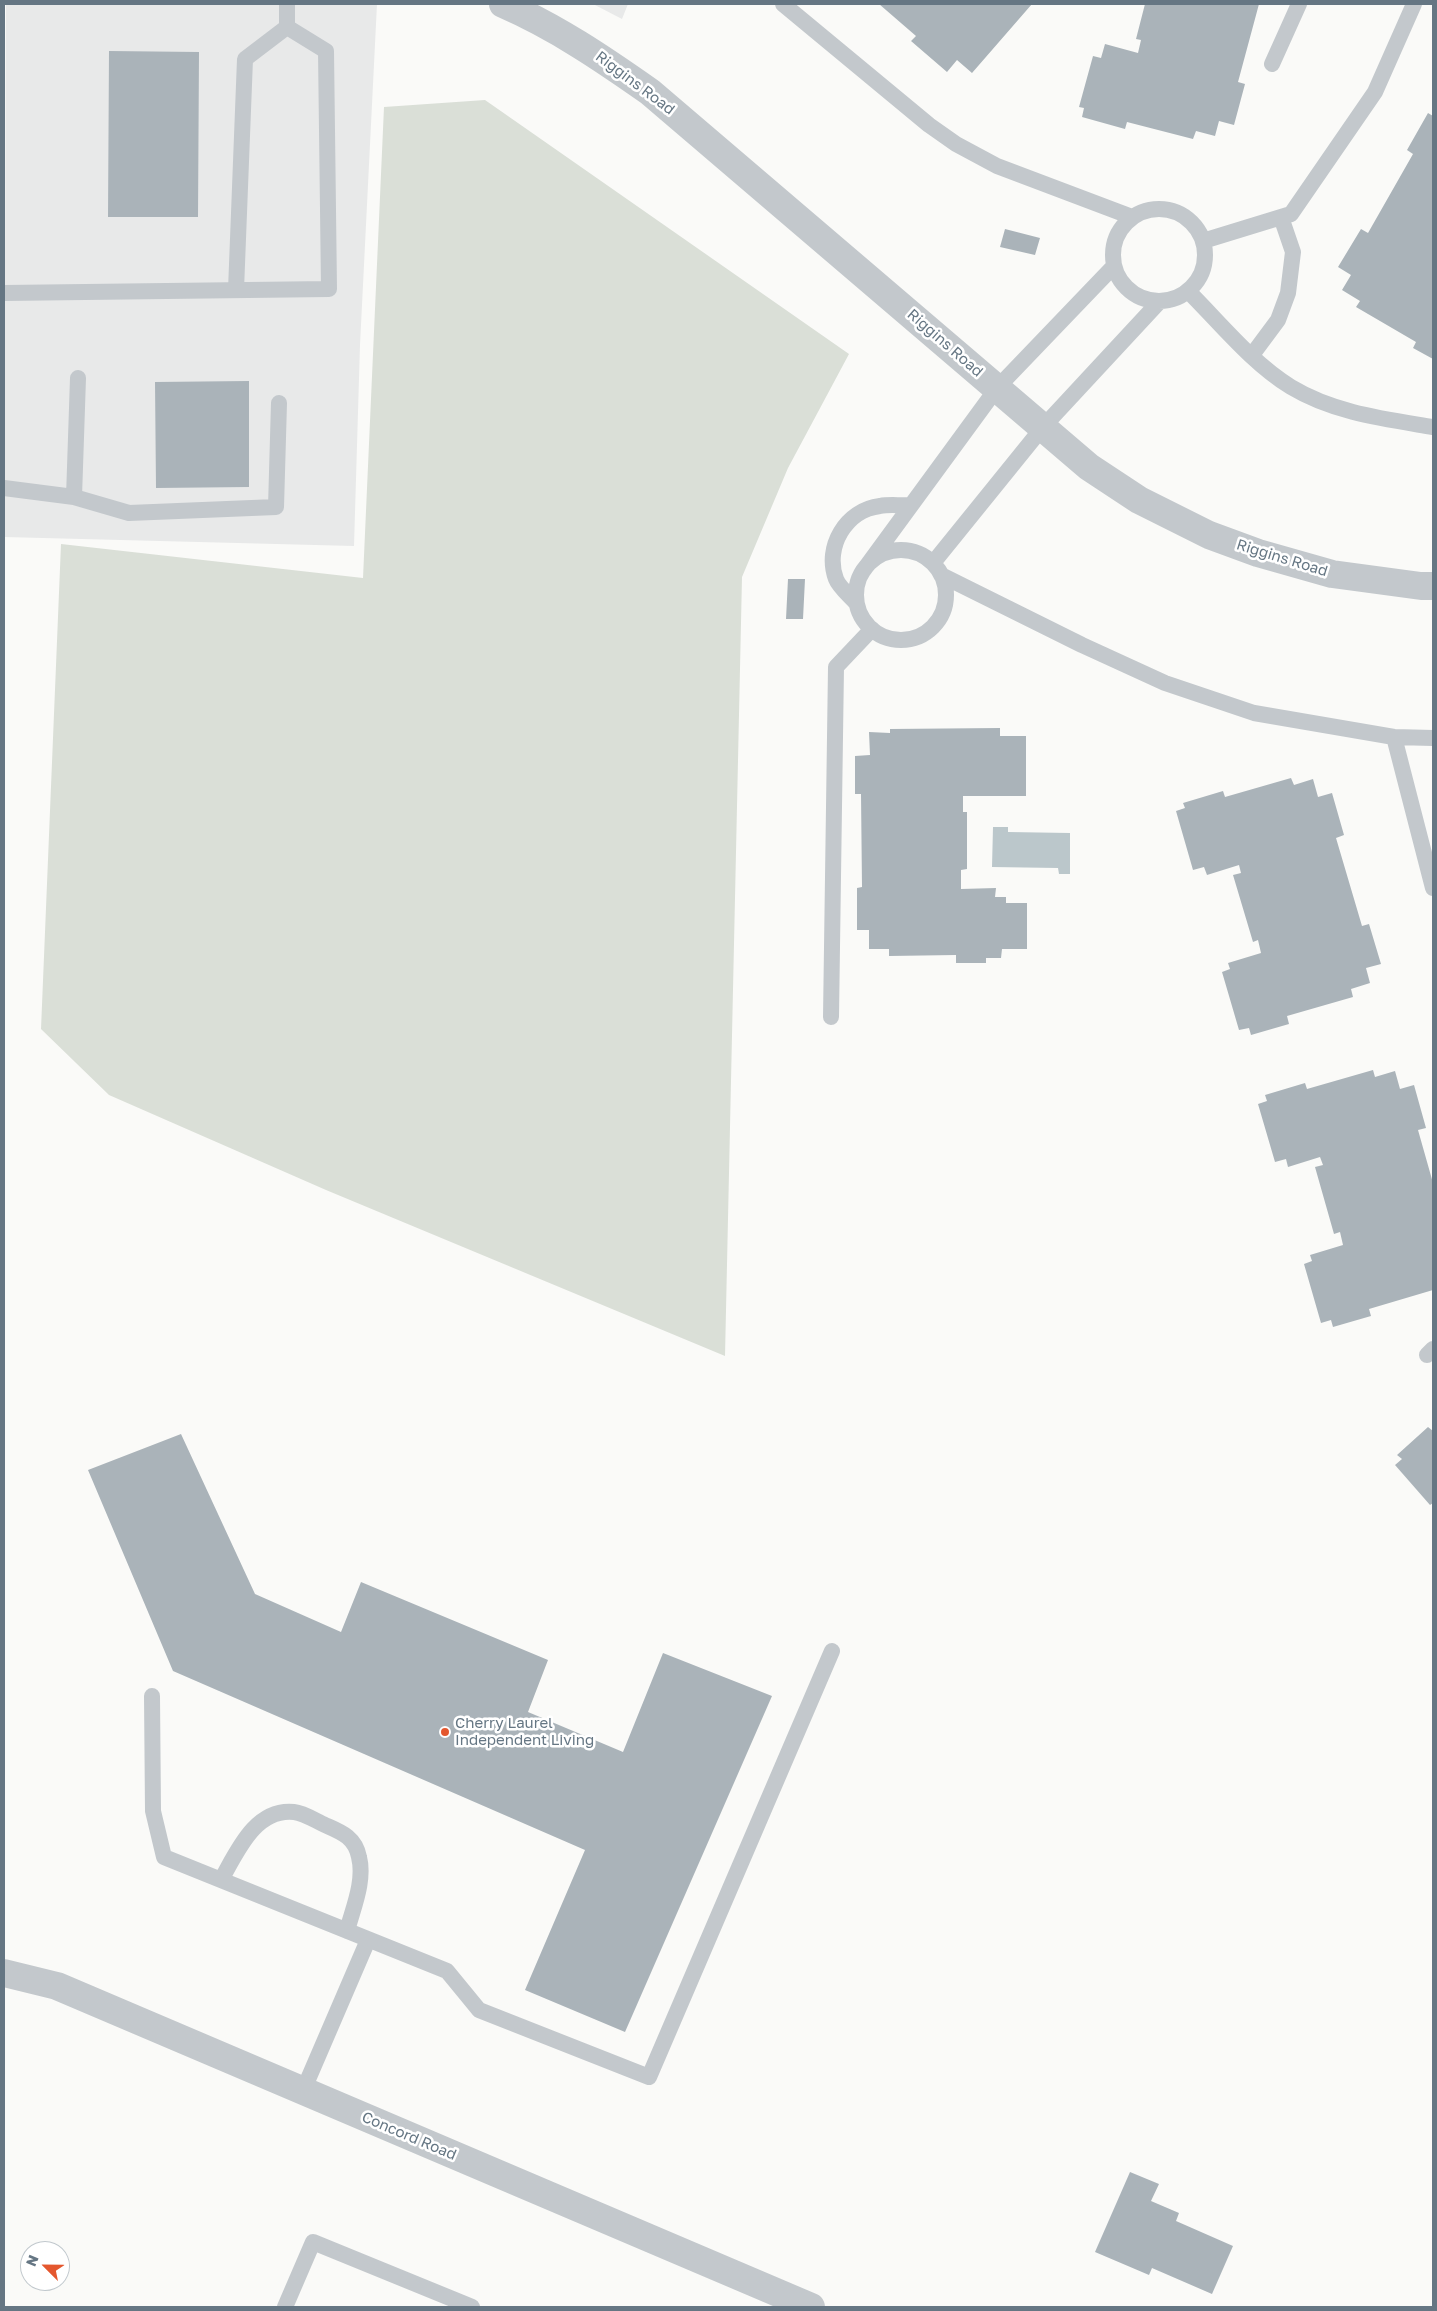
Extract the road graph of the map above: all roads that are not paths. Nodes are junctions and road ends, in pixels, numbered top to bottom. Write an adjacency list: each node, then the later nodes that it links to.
1 (287, 4): 6 (lane)
2 (503, 4): 18 (street, Riggins Road)
3 (783, 4): 8 (lane)
4 (1299, 4): 7 (lane)
5 (1414, 4): 9 (lane)
6 (287, 27): 12 (lane); 12 (lane)
7 (1272, 64)
8 (1132, 217): 10 (lane); 11 (lane)
9 (1281, 217): 10 (lane); 16 (lane)
10 (1203, 241): 13 (lane)
11 (1114, 266): 15 (lane); 18 (lane)
12 (236, 290): 14 (lane)
13 (1188, 291): 15 (lane); 16 (lane)
14 (4, 293)
15 (1159, 302): 20 (lane)
16 (1252, 355): 21 (lane)
17 (78, 378): 23 (lane)
18 (997, 388): 20 (street, Riggins Road); 24 (lane)
19 (279, 403): 23 (lane)
20 (1043, 427): 25 (lane); 27 (street, Riggins Road)
21 (1433, 427)
22 (4, 488): 23 (lane)
23 (74, 497)
24 (911, 506): 26 (lane); 28 (lane)
25 (937, 569): 26 (lane); 29 (lane); 30 (lane)
26 (863, 571): 28 (lane)
27 (1433, 586)
28 (856, 603): 29 (lane)
29 (872, 629): 33 (lane)
30 (1394, 736): 31 (lane); 32 (lane)
31 (1433, 738)
32 (1433, 888)
33 (832, 1017)
34 (832, 1651): 38 (lane)
35 (152, 1696): 36 (lane)
36 (221, 1880): 37 (lane); 37 (lane)
37 (347, 1931): 38 (lane)
38 (368, 1940): 40 (lane)
39 (4, 1973): 40 (street, Concord Road)
40 (303, 2091): 43 (street, Concord Road)
41 (285, 2307): 42 (lane)
42 (472, 2307)
43 (811, 2307)

